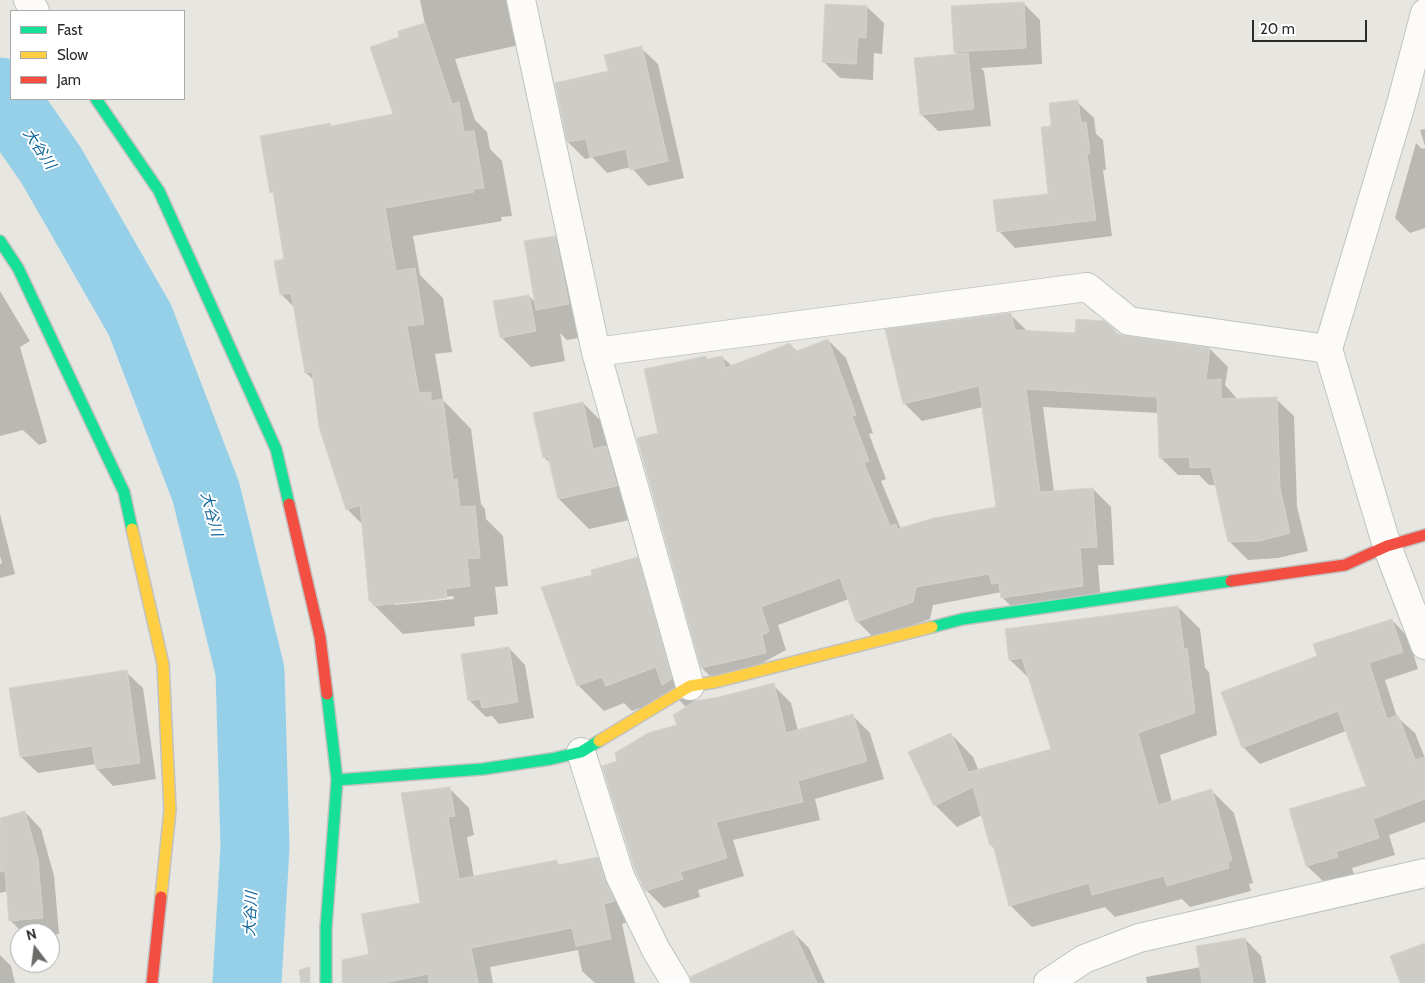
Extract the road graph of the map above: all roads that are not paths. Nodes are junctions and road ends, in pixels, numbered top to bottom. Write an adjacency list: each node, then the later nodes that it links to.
1 (521, 0): 7 (street)
2 (1425, 13): 4 (street)
3 (97, 100): 13 (street)
4 (1413, 101): 6 (street)
5 (0, 241): 15 (street)
6 (1328, 349): 7 (street); 9 (street)
7 (596, 352): 11 (street)
8 (1425, 535): 9 (street)
9 (1387, 546): 10 (street); 11 (street)
10 (1425, 645)
11 (690, 686): 12 (street)
12 (581, 752): 13 (street); 17 (street)
13 (337, 780): 16 (street)
14 (1425, 873): 18 (street)
15 (152, 983)
16 (326, 983)
17 (676, 983)
18 (1048, 983)

